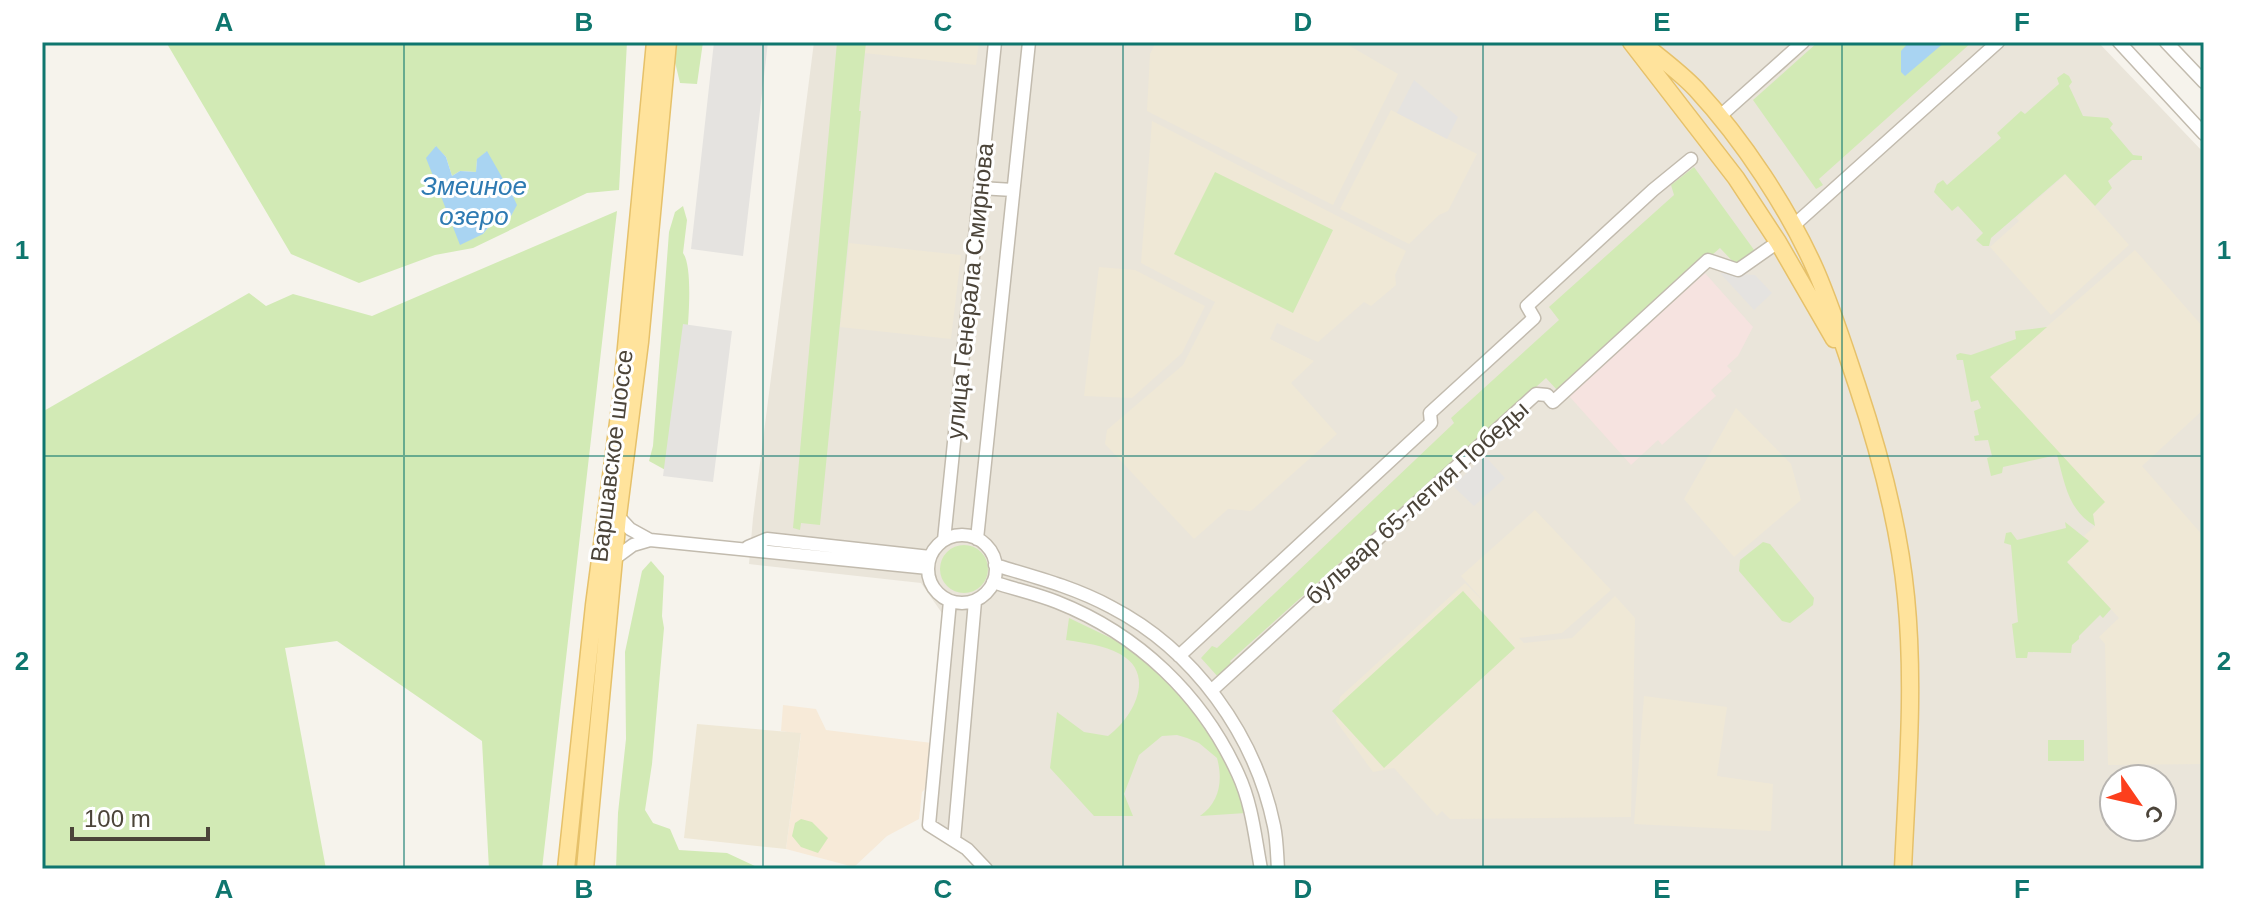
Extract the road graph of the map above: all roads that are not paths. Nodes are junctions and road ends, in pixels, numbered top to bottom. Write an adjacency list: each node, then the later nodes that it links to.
1 (655, 42): 41 (main road, Варшавское шоссе)
2 (668, 42): 24 (main road, Варшавское шоссе)
3 (995, 42): 17 (street, улица Генерала Смирнова)
4 (1029, 42): 18 (street, улица Генерала Смирнова)
5 (1631, 42): 13 (main road)
6 (1641, 42): 12 (main road)
7 (1803, 42): 14 (street)
8 (1998, 42): 19 (street)
9 (2119, 42): 15 (street)
10 (2166, 42): 11 (street)
11 (2204, 82)
12 (1695, 87): 13 (main road); 14 (main road)
13 (1674, 99): 20 (main road)
14 (1719, 117): 19 (main road)
15 (2204, 134)
16 (1691, 159): 36 (street, бульвар 65-летия Победы)
17 (980, 188): 18 (street); 27 (street, улица Генерала Смирнова)
18 (1013, 190): 25 (street, улица Генерала Смирнова)
19 (1793, 226): 21 (main road)
20 (1778, 242): 22 (main road); 37 (street, бульвар 65-летия Победы)
21 (1815, 268): 22 (main road); 23 (main road)
22 (1799, 278): 23 (main road)
23 (1852, 371): 46 (main road)
24 (618, 516): 26 (street); 28 (main road, Варшавское шоссе)
25 (977, 539): 27 (street); 30 (street)
26 (650, 540): 28 (street); 29 (street)
27 (944, 540): 29 (street)
28 (614, 559): 42 (main road, Варшавское шоссе)
29 (929, 562): 32 (street)
30 (995, 565): 31 (street); 34 (street)
31 (993, 582): 33 (street); 35 (street)
32 (950, 601): 33 (street); 40 (street)
33 (975, 601): 40 (street)
34 (1149, 632): 35 (street); 36 (street)
35 (1138, 646): 39 (street)
36 (1179, 656): 37 (street)
37 (1211, 691): 38 (street)
38 (1233, 722): 39 (street); 45 (street)
39 (1217, 735): 44 (street)
40 (954, 840): 43 (street)
41 (566, 869)
42 (585, 869)
43 (986, 869)
44 (1261, 869)
45 (1278, 869)
46 (1903, 869)

